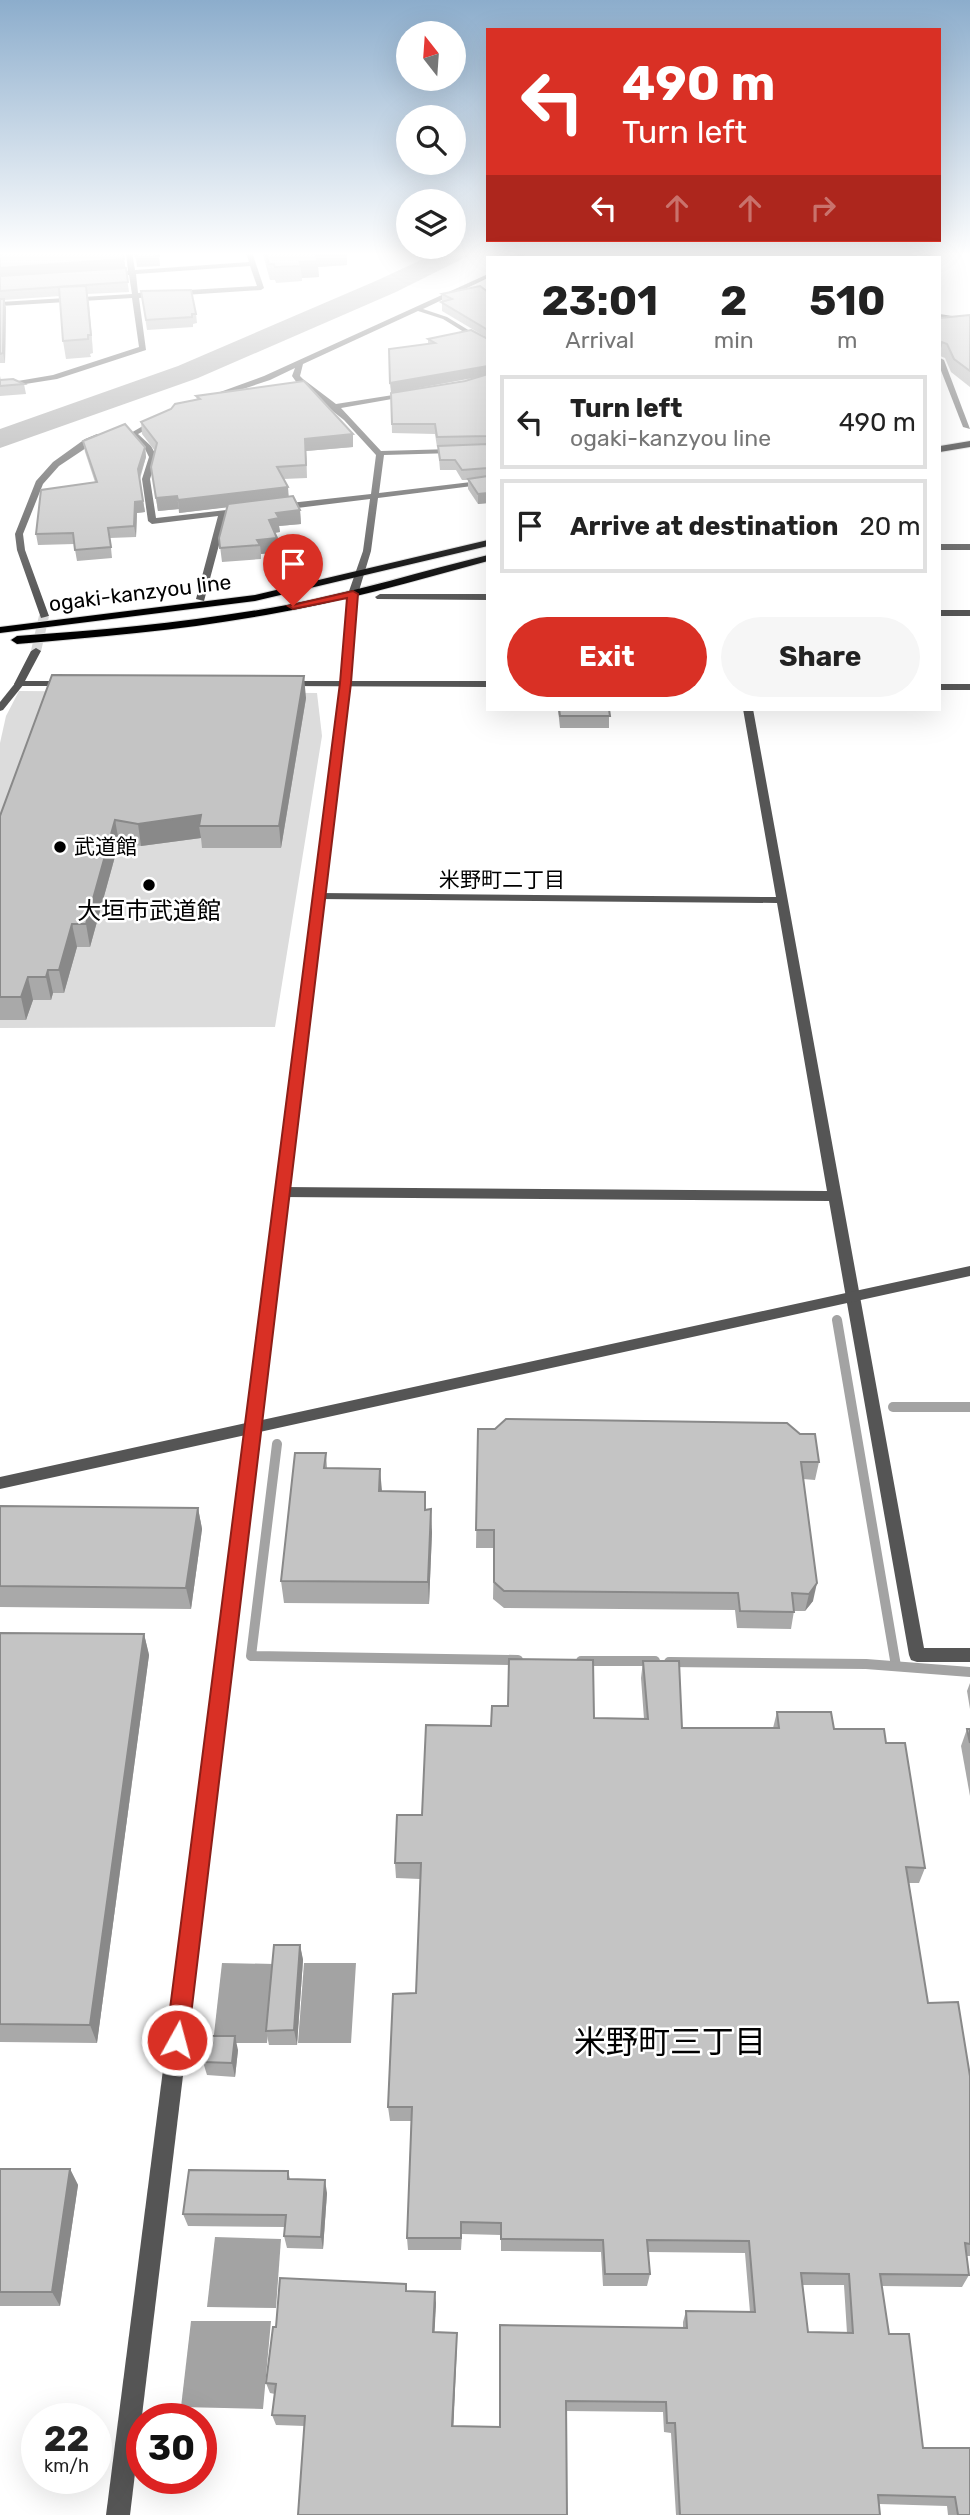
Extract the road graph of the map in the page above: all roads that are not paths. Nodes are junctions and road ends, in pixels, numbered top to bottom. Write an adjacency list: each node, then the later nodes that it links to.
1 (80, 369): 5 (street)
2 (285, 369): 9 (street)
3 (298, 369): 10 (street)
4 (944, 369): 6 (street)
5 (0, 386)
6 (952, 387): 7 (street); 13 (street)
7 (941, 390)
8 (424, 392): 10 (street)
9 (203, 399)
10 (334, 407): 18 (street)
11 (127, 425): 23 (street)
12 (114, 430): 35 (street)
13 (969, 431): 14 (main road)
14 (941, 439)
15 (970, 444): 16 (main road)
16 (941, 449)
17 (486, 450): 18 (street)
18 (379, 453): 20 (street)
19 (486, 482): 20 (street)
20 (375, 496): 21 (street); 28 (street)
21 (265, 509)
22 (251, 510): 23 (street)
23 (223, 513): 32 (street)
24 (486, 543): 28 (main road, ogaki-kanzyou line)
25 (941, 547): 26 (street)
26 (970, 547)
27 (486, 559): 29 (main road, ogaki-kanzyou line)
28 (357, 576): 29 (street); 36 (main road, ogaki-kanzyou line)
29 (353, 594): 37 (main road, ogaki-kanzyou line); 39 (street)
30 (380, 597): 31 (street)
31 (486, 597)
32 (201, 599)
33 (941, 613): 34 (street)
34 (970, 613)
35 (44, 616)
36 (0, 630)
37 (0, 641)
38 (36, 651): 40 (street)
39 (345, 683): 42 (street); 43 (street); 48 (street)
40 (19, 684): 41 (street); 46 (street)
41 (72, 684)
42 (274, 684)
43 (486, 684)
44 (941, 687): 45 (street)
45 (970, 688)
46 (0, 708)
47 (748, 711): 49 (street)
48 (319, 896): 49 (street); 50 (street)
49 (780, 900): 51 (street)
50 (282, 1192): 51 (street); 54 (street)
51 (834, 1196): 53 (street)
52 (970, 1271): 53 (street)
53 (852, 1297): 54 (street); 56 (street)
54 (253, 1429): 55 (street); 57 (street)
55 (0, 1483)
56 (970, 1655)
57 (118, 2515)

